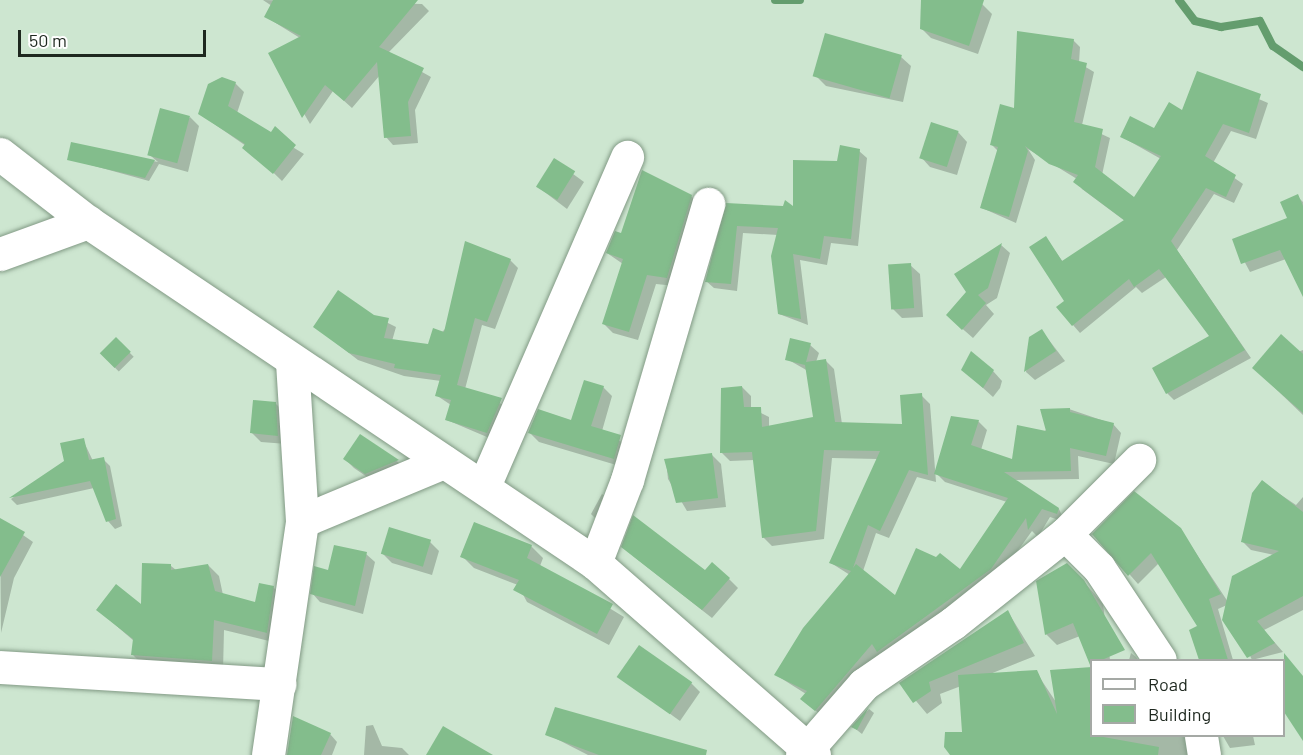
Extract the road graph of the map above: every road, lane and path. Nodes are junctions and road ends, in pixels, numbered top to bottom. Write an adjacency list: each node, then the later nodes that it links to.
1 (0, 154): 4 (street)
2 (627, 157): 9 (street)
3 (708, 204): 12 (street)
4 (88, 222): 5 (street); 6 (street)
5 (0, 254)
6 (292, 360): 8 (street); 10 (street)
7 (1138, 460): 11 (street)
8 (444, 462): 9 (street); 10 (street)
9 (484, 486): 12 (street)
10 (302, 521): 15 (street)
11 (1065, 534): 13 (street); 17 (street)
12 (596, 564): 17 (street)
13 (1159, 659)
14 (0, 667): 15 (street)
15 (279, 684): 18 (street)
16 (1201, 737): 19 (street)
17 (808, 753)
18 (268, 755)
19 (1204, 755)

